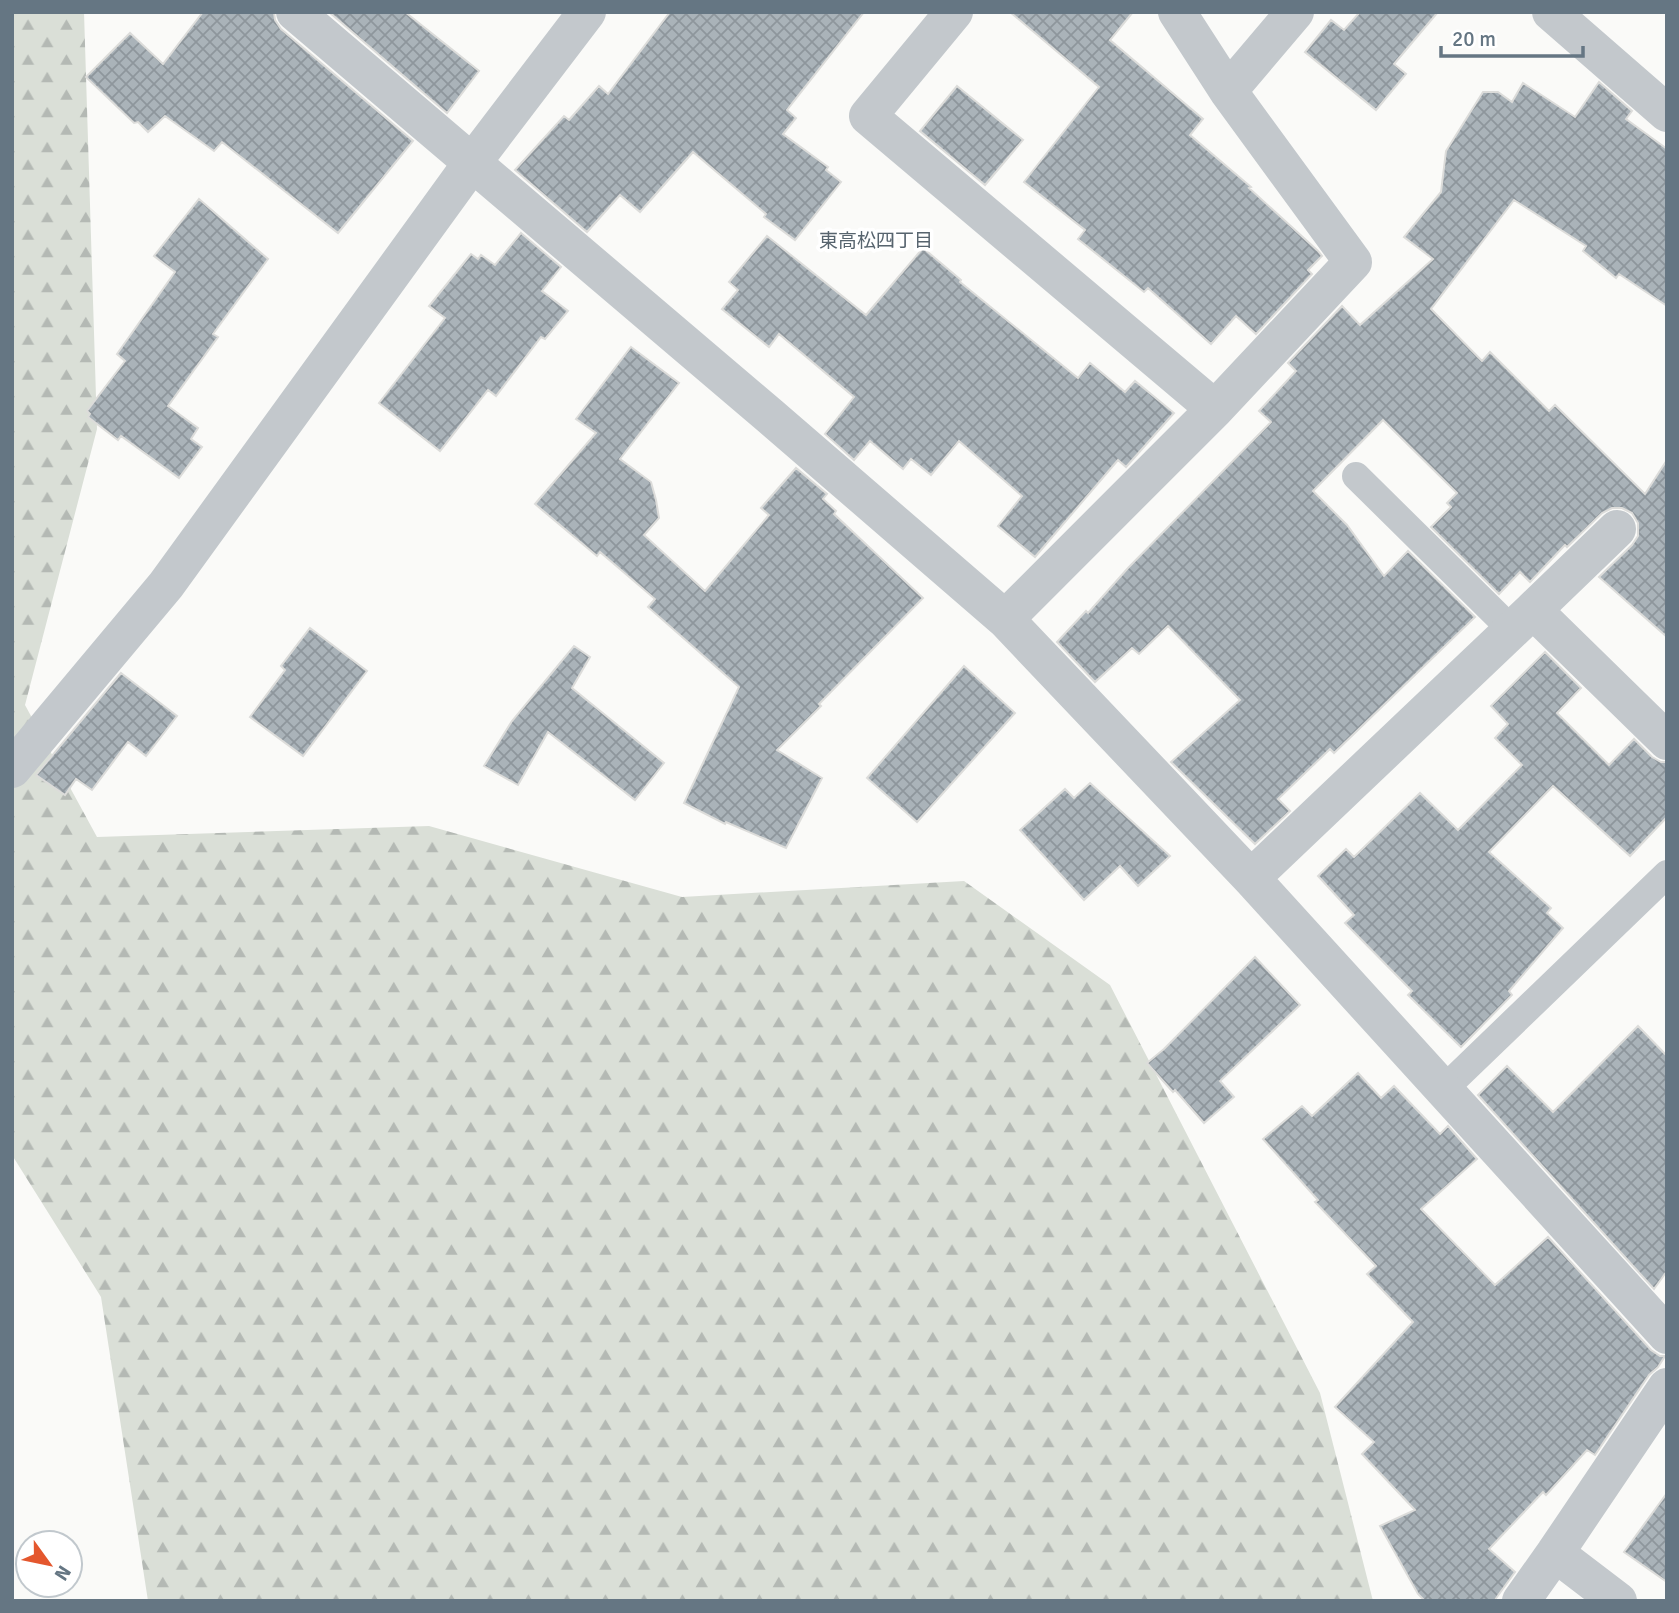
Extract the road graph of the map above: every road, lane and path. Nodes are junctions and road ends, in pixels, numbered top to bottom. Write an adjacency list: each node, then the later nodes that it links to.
1 (295, 12): 9 (street)
2 (587, 12): 9 (street)
3 (954, 12): 10 (street)
4 (1177, 12): 7 (street)
5 (1295, 12): 7 (street)
6 (1552, 12): 8 (street)
7 (1227, 91): 10 (street)
8 (1667, 113)
9 (472, 163): 13 (street); 16 (street)
10 (1215, 408): 13 (street)
11 (1356, 476): 14 (lane)
12 (1618, 529): 14 (street)
13 (1005, 619): 18 (street)
14 (1523, 620): 15 (street); 18 (street)
15 (1667, 741)
16 (12, 769)
17 (1667, 874): 19 (lane)
18 (1251, 878): 19 (street)
19 (1444, 1090): 20 (street)
20 (1667, 1335)
21 (1667, 1387): 22 (street)
22 (1555, 1553): 23 (street); 24 (street)
23 (1521, 1601)
24 (1618, 1601)

